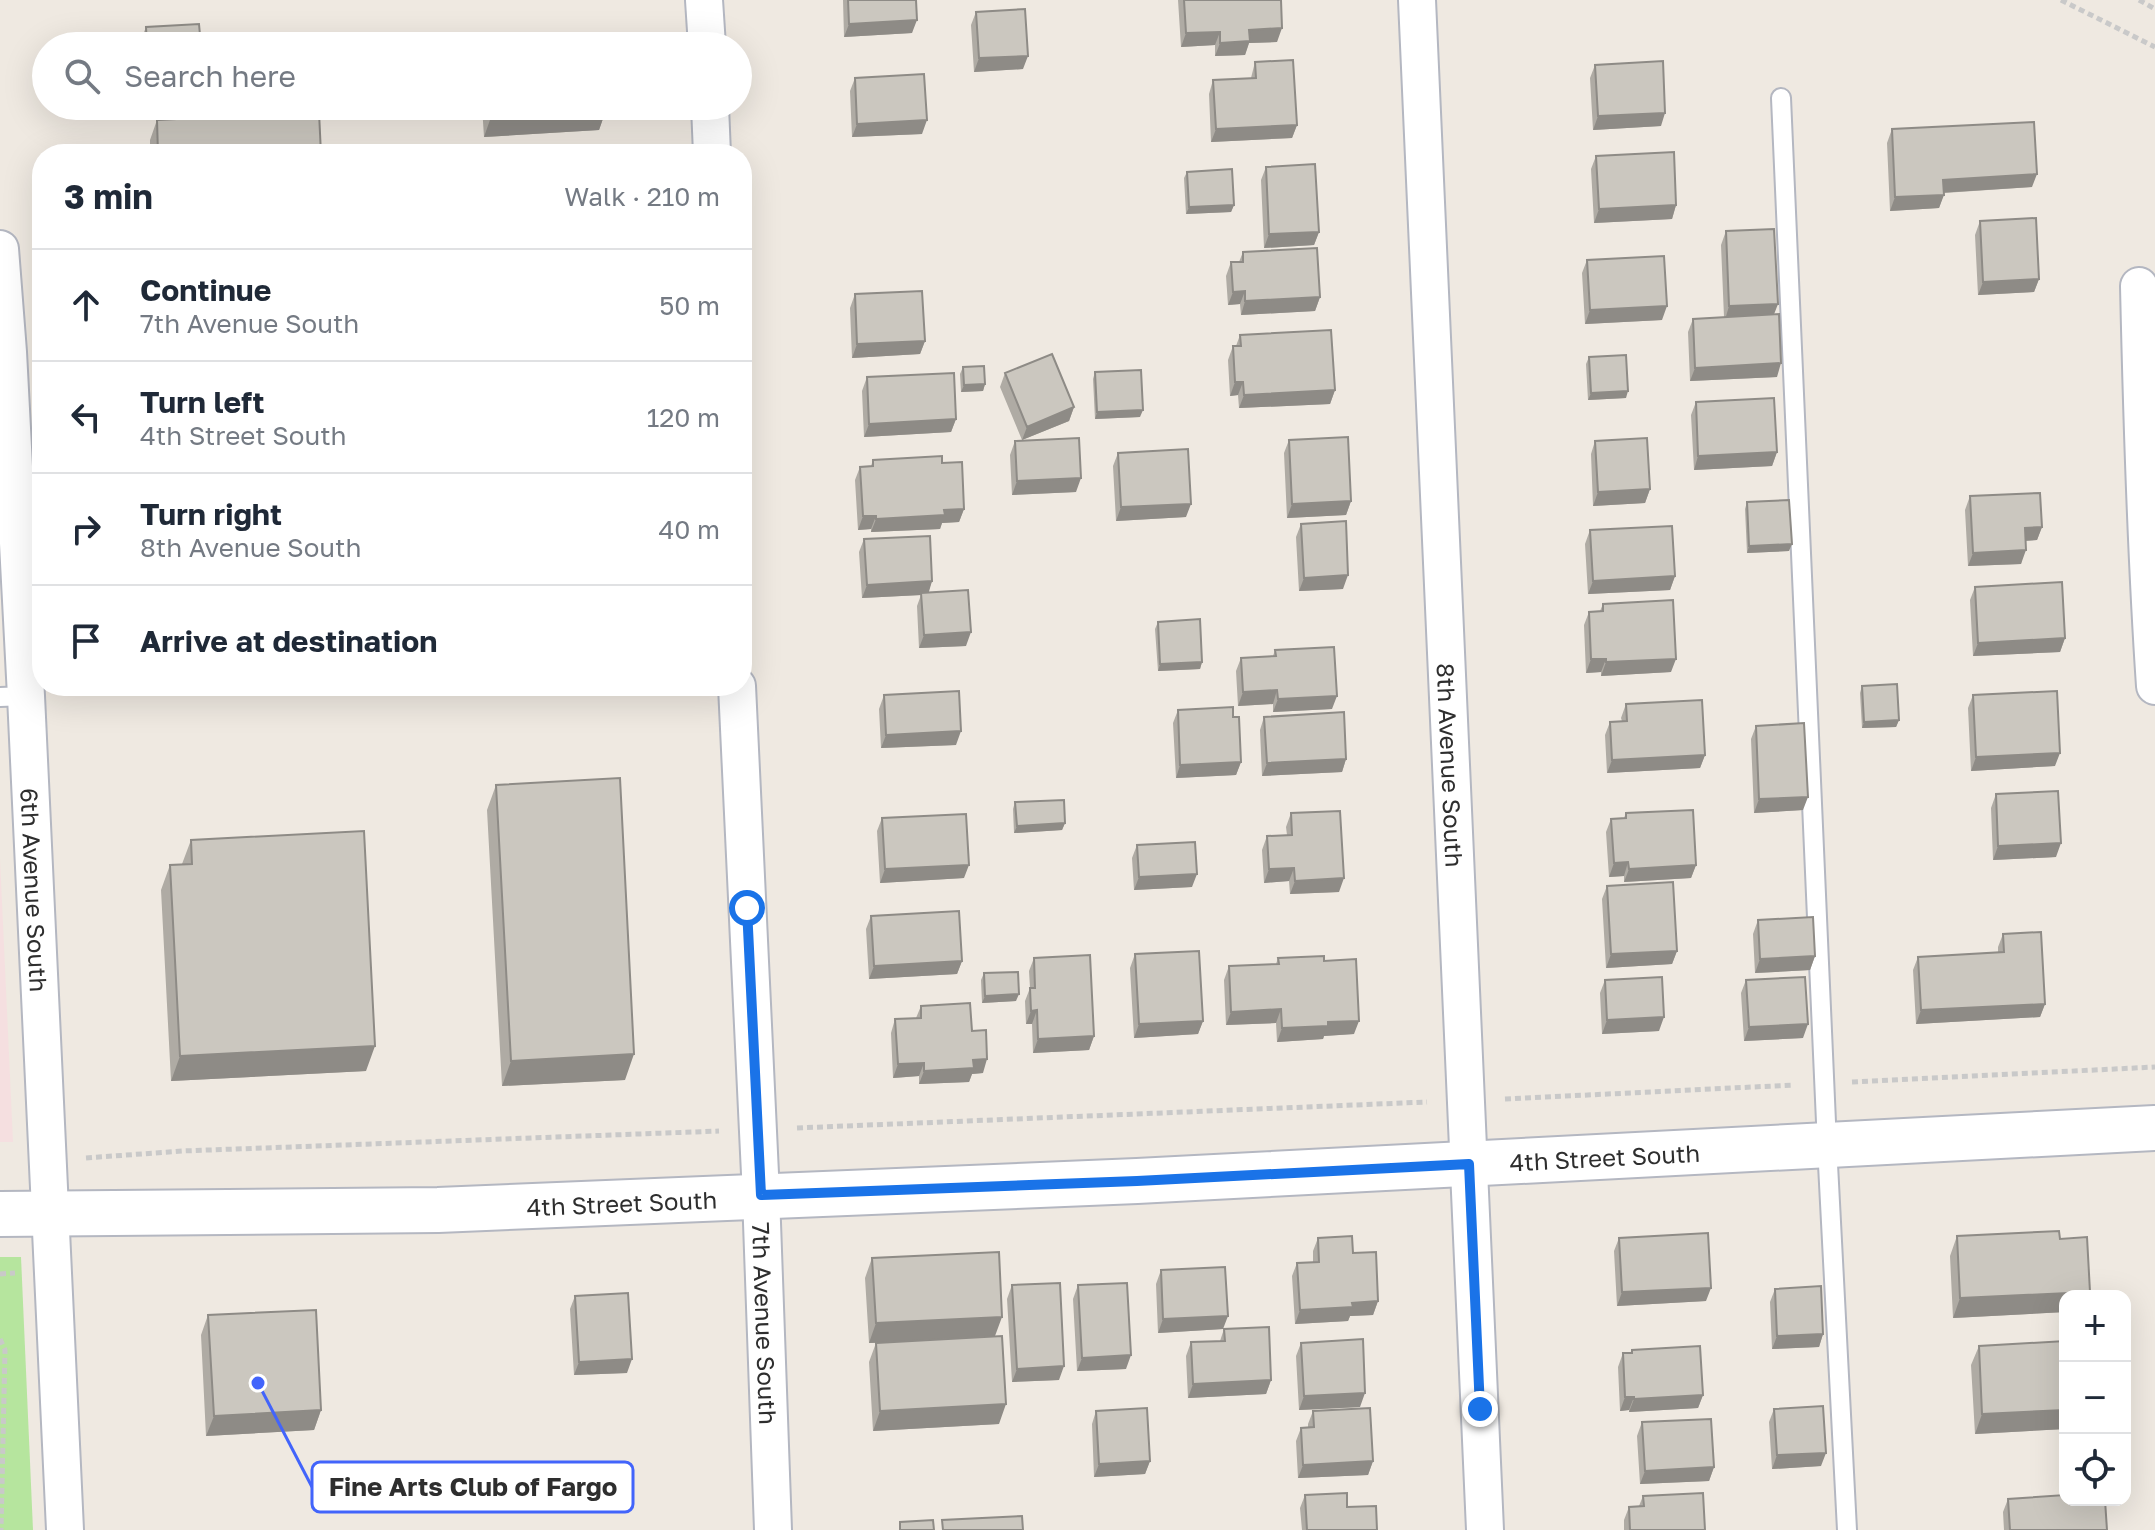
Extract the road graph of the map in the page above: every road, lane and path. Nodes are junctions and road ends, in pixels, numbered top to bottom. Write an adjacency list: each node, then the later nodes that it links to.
1 (704, 0): 6 (street)
2 (1417, 0): 24 (street, 8th Avenue South)
3 (2061, 0): 7 (path)
4 (2139, 0): 5 (path)
5 (2155, 9)
6 (706, 32)
7 (2155, 47)
8 (1781, 98): 22 (lane)
9 (711, 120): 10 (street)
10 (712, 144)
11 (0, 249): 15 (street, 6th Avenue South)
12 (2139, 286): 13 (street)
13 (2155, 686)
14 (737, 696): 25 (street, 7th Avenue South)
15 (13, 697): 26 (street, 6th Avenue South)
16 (2155, 1067): 17 (path)
17 (2145, 1068)
18 (1434, 1102): 19 (path)
19 (790, 1128)
20 (2155, 1128): 22 (street, 4th Street South)
21 (725, 1131): 23 (path)
22 (1827, 1145): 24 (street, 4th Street South); 35 (lane)
23 (86, 1158)
24 (1469, 1164): 25 (street, 4th Street South); 34 (street, 8th Avenue South)
25 (761, 1195): 26 (street, 4th Street South); 33 (street, 7th Avenue South)
26 (51, 1213): 27 (street, 4th Street South); 32 (street, 6th Avenue South)
27 (0, 1214)
28 (18, 1273): 29 (path)
29 (0, 1274)
30 (0, 1339): 31 (path)
31 (1, 1530)
32 (65, 1530)
33 (773, 1530)
34 (1485, 1530)
35 (1847, 1530)

